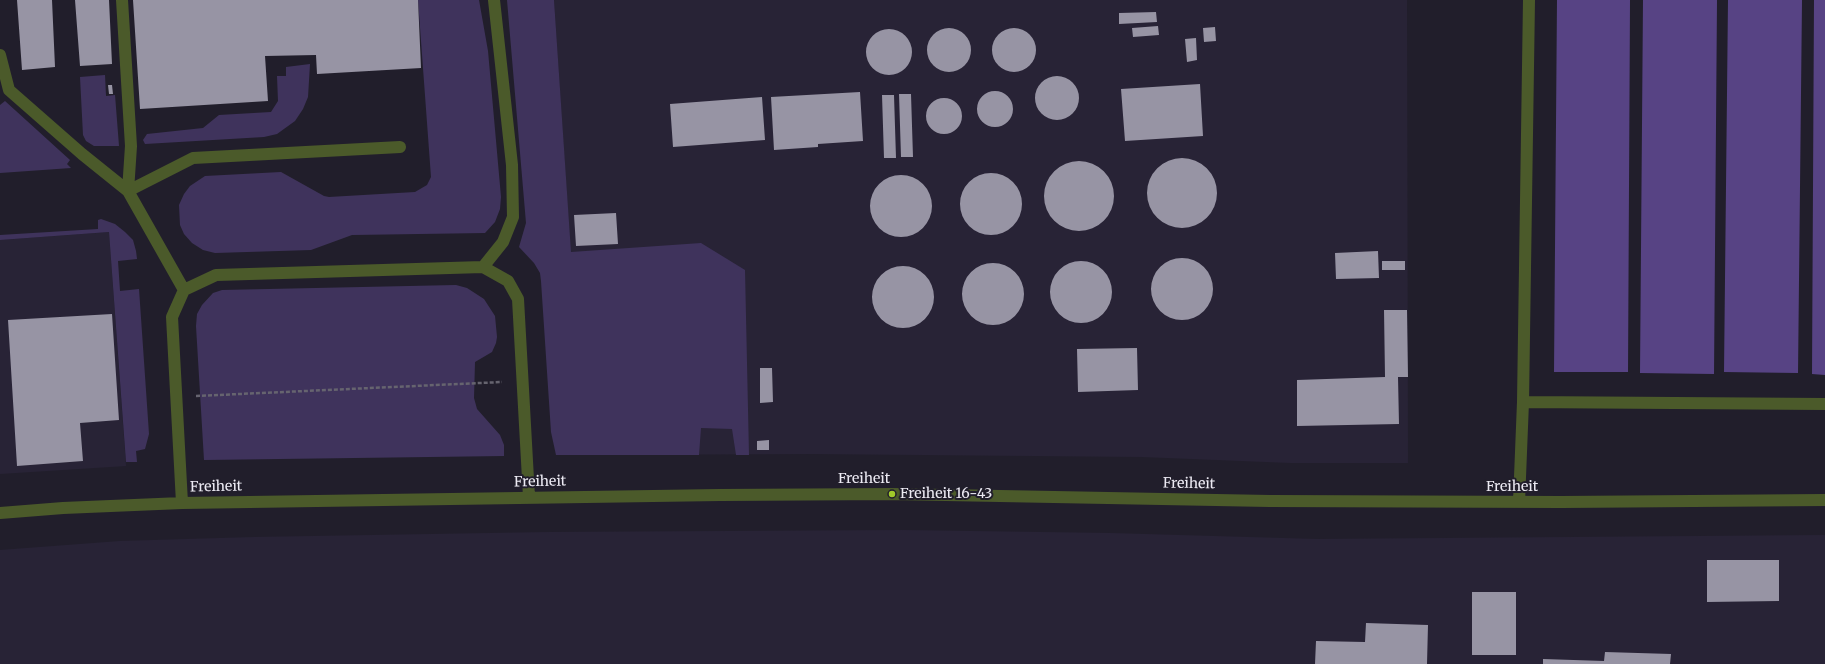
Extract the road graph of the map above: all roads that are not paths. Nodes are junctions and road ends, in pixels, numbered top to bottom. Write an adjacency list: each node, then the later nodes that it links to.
1 (122, 0): 6 (street)
2 (494, 0): 7 (street)
3 (1529, 0): 9 (street)
4 (0, 55): 6 (street)
5 (400, 147): 6 (street)
6 (128, 191): 8 (street)
7 (483, 267): 8 (street); 11 (street)
8 (184, 290): 14 (street)
9 (1523, 402): 10 (street); 13 (street)
10 (1825, 404)
11 (529, 497): 13 (street, Freiheit); 14 (street, Freiheit)
12 (1825, 500): 13 (street, Freiheit)
13 (1519, 502)
14 (182, 503): 15 (street, Freiheit)
15 (0, 513)

